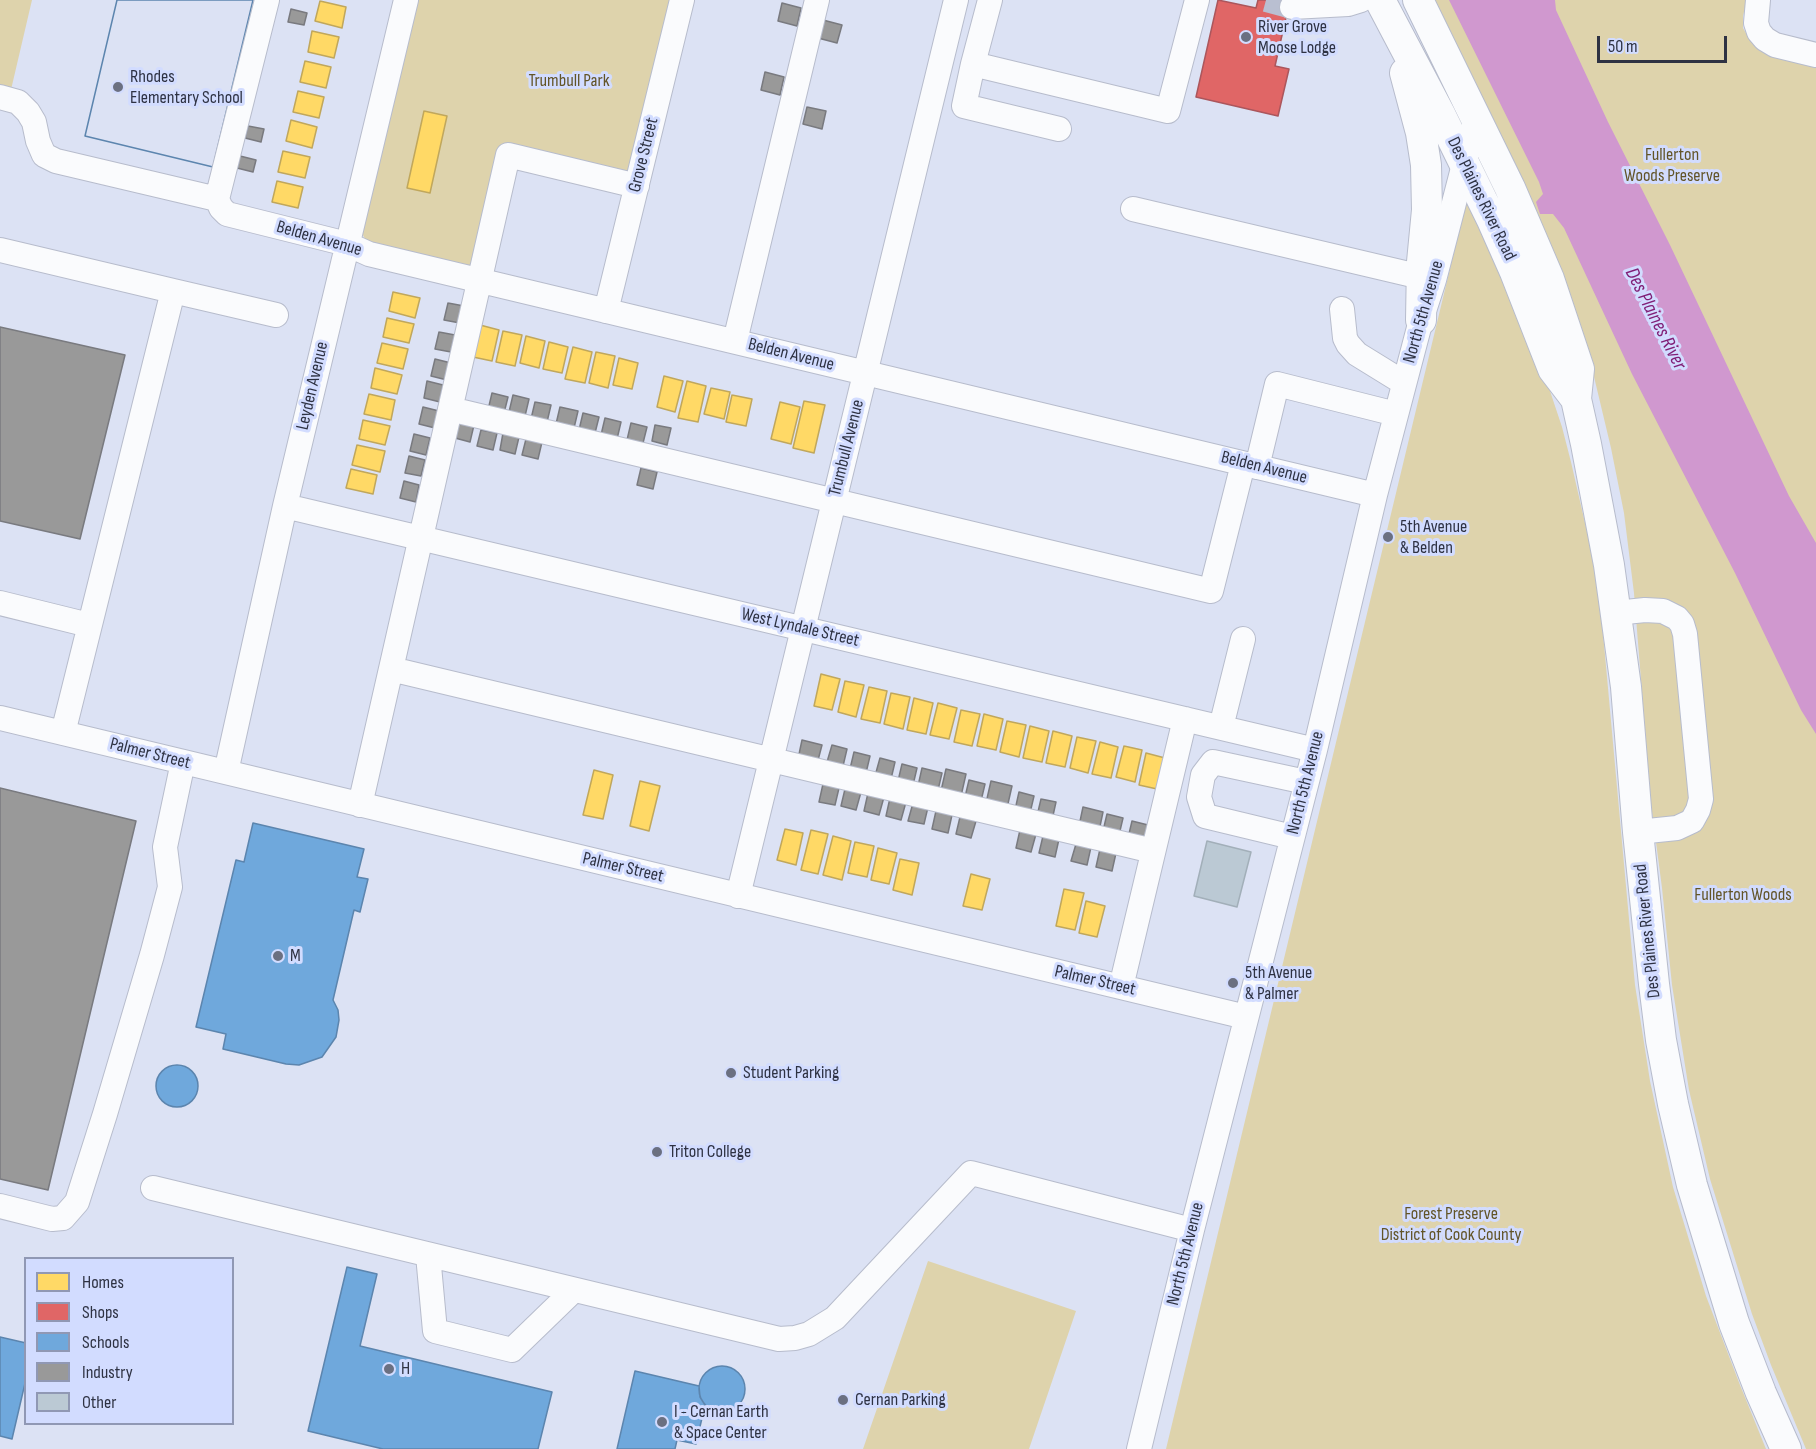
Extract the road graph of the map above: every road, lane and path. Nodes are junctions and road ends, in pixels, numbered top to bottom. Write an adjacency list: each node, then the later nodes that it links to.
1 (267, 0): 20 (street)
2 (406, 0): 22 (street, Leyden Avenue)
3 (682, 0): 19 (street, Grove Street)
4 (817, 0): 31 (street)
5 (956, 0): 32 (street, Trumbull Avenue)
6 (990, 0): 14 (street)
7 (1197, 0): 14 (street)
8 (1361, 0): 11 (street)
9 (1418, 0): 16 (main road, Des Plaines River Road)
10 (1758, 0): 13 (street)
11 (1292, 7)
12 (1386, 12): 18 (main road, Des Plaines River Road); 24 (main road)
13 (1816, 55)
14 (973, 64): 17 (street)
15 (0, 97): 20 (street)
16 (1476, 118): 18 (street, North 5th Avenue); 34 (main road, Des Plaines River Road)
17 (1059, 129)
18 (1464, 164): 24 (street, North 5th Avenue); 34 (main road, Des Plaines River Road)
19 (637, 186): 25 (street); 28 (street, Grove Street)
20 (217, 199): 22 (street, Belden Avenue)
21 (1133, 209): 24 (street)
22 (347, 244): 25 (street, Belden Avenue); 40 (street, Leyden Avenue)
23 (0, 250): 26 (street)
24 (1428, 278): 30 (main road)
25 (479, 281): 28 (street, Belden Avenue); 35 (street)
26 (172, 291): 29 (street); 44 (street)
27 (1342, 309): 33 (street)
28 (606, 311): 31 (street, Belden Avenue)
29 (276, 315)
30 (1421, 320): 33 (street, North 5th Avenue)
31 (735, 341): 32 (street, Belden Avenue)
32 (866, 373): 37 (street, Belden Avenue); 39 (street, Trumbull Avenue)
33 (1404, 383): 36 (street, North 5th Avenue)
34 (1576, 399): 43 (main road, Des Plaines River Road)
35 (450, 409): 39 (street); 41 (street)
36 (1396, 414): 37 (street); 38 (street, North 5th Avenue)
37 (1250, 465): 38 (street, Belden Avenue); 39 (street)
38 (1375, 495): 52 (street, North 5th Avenue)
39 (834, 501): 45 (street, Trumbull Avenue)
40 (285, 506): 41 (street, West Lyndale Street); 55 (street, Leyden Avenue)
41 (421, 538): 45 (street, West Lyndale Street); 47 (street)
42 (0, 603): 44 (street)
43 (1616, 613): 58 (main road, Des Plaines River Road); 58 (street)
44 (90, 626): 51 (street)
45 (803, 628): 49 (street, West Lyndale Street); 53 (street, Trumbull Avenue)
46 (1243, 639): 50 (street)
47 (391, 669): 53 (street); 57 (street)
48 (0, 718): 51 (street, Palmer Street)
49 (1185, 719): 50 (street, West Lyndale Street); 60 (street)
50 (1221, 727): 52 (street, West Lyndale Street)
51 (63, 733): 54 (street, Palmer Street)
52 (1315, 750): 56 (street, North 5th Avenue)
53 (772, 760): 60 (street); 61 (street, Trumbull Avenue)
54 (183, 762): 55 (street, Palmer Street); 65 (street)
55 (226, 772): 57 (street, Palmer Street)
56 (1306, 782): 59 (street, North 5th Avenue); 59 (street)
57 (360, 805): 61 (street, Palmer Street)
58 (1638, 832): 70 (main road, Des Plaines River Road)
59 (1292, 837): 63 (street, North 5th Avenue)
60 (1152, 851): 62 (street)
61 (738, 896): 62 (street, Palmer Street)
62 (1121, 987): 63 (street, Palmer Street)
63 (1246, 1017): 66 (street, North 5th Avenue)
64 (153, 1188): 67 (street)
65 (0, 1206)
66 (1192, 1230): 68 (street); 69 (street, North 5th Avenue)
67 (428, 1255): 68 (street); 68 (street)
68 (574, 1290)
69 (1139, 1449)
70 (1786, 1449)

